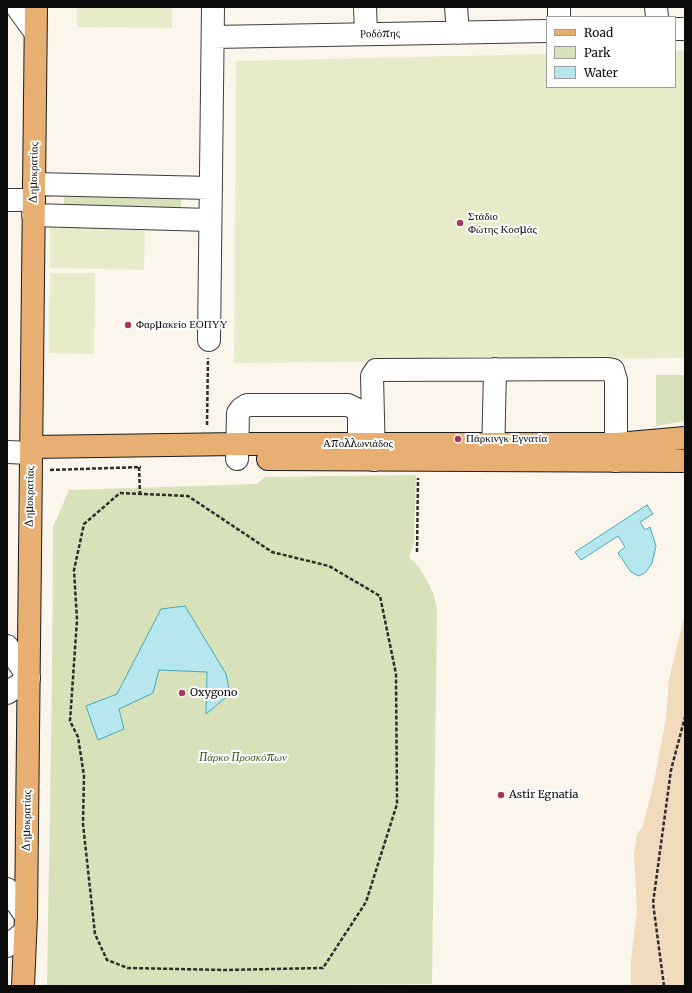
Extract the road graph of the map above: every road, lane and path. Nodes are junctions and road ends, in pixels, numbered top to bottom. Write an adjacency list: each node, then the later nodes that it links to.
1 (17, 7): 6 (street)
2 (36, 7): 6 (main road, Δημοκρατίας)
3 (212, 7): 10 (street)
4 (364, 7): 9 (street)
5 (456, 7): 8 (street)
6 (35, 32): 13 (main road, Δημοκρατίας)
7 (546, 32): 8 (street, Ροδόπης)
8 (458, 33): 9 (street, Ροδόπης)
9 (366, 34): 10 (street, Ροδόπης)
10 (213, 37): 11 (street)
11 (211, 188): 13 (street); 14 (street)
12 (7, 200): 13 (street)
13 (34, 200): 14 (street); 24 (main road, Δημοκρατίας)
14 (210, 220): 15 (street)
15 (209, 340): 18 (path)
16 (495, 369): 21 (street); 22 (street); 23 (street)
17 (685, 438): 23 (main road, Απολλωνιάδος)
18 (206, 444): 19 (main road, Απολλωνιάδος); 24 (main road, Απολλωνιάδος)
19 (238, 451): 21 (main road, Απολλωνιάδος); 21 (street); 24 (main road, Απολλωνιάδος)
20 (7, 452): 24 (street)
21 (366, 452): 22 (main road, Απολλωνιάδος); 25 (main road, Απολλωνιάδος)
22 (493, 452): 23 (main road, Απολλωνιάδος); 25 (main road, Απολλωνιάδος)
23 (616, 453): 26 (main road, Απολλωνιάδος)
24 (31, 454): 31 (main road, Δημοκρατίας)
25 (419, 460): 29 (path)
26 (685, 461)
27 (139, 467): 28 (path)
28 (140, 494): 28 (path)
29 (417, 552)
30 (7, 646): 31 (street)
31 (29, 678): 32 (street); 35 (main road, Δημοκρατίας)
32 (7, 692)
33 (685, 717): 38 (path)
34 (7, 889): 35 (street)
35 (26, 924): 36 (street); 37 (main road, Δημοκρατίας)
36 (7, 946)
37 (23, 986)
38 (664, 986)

